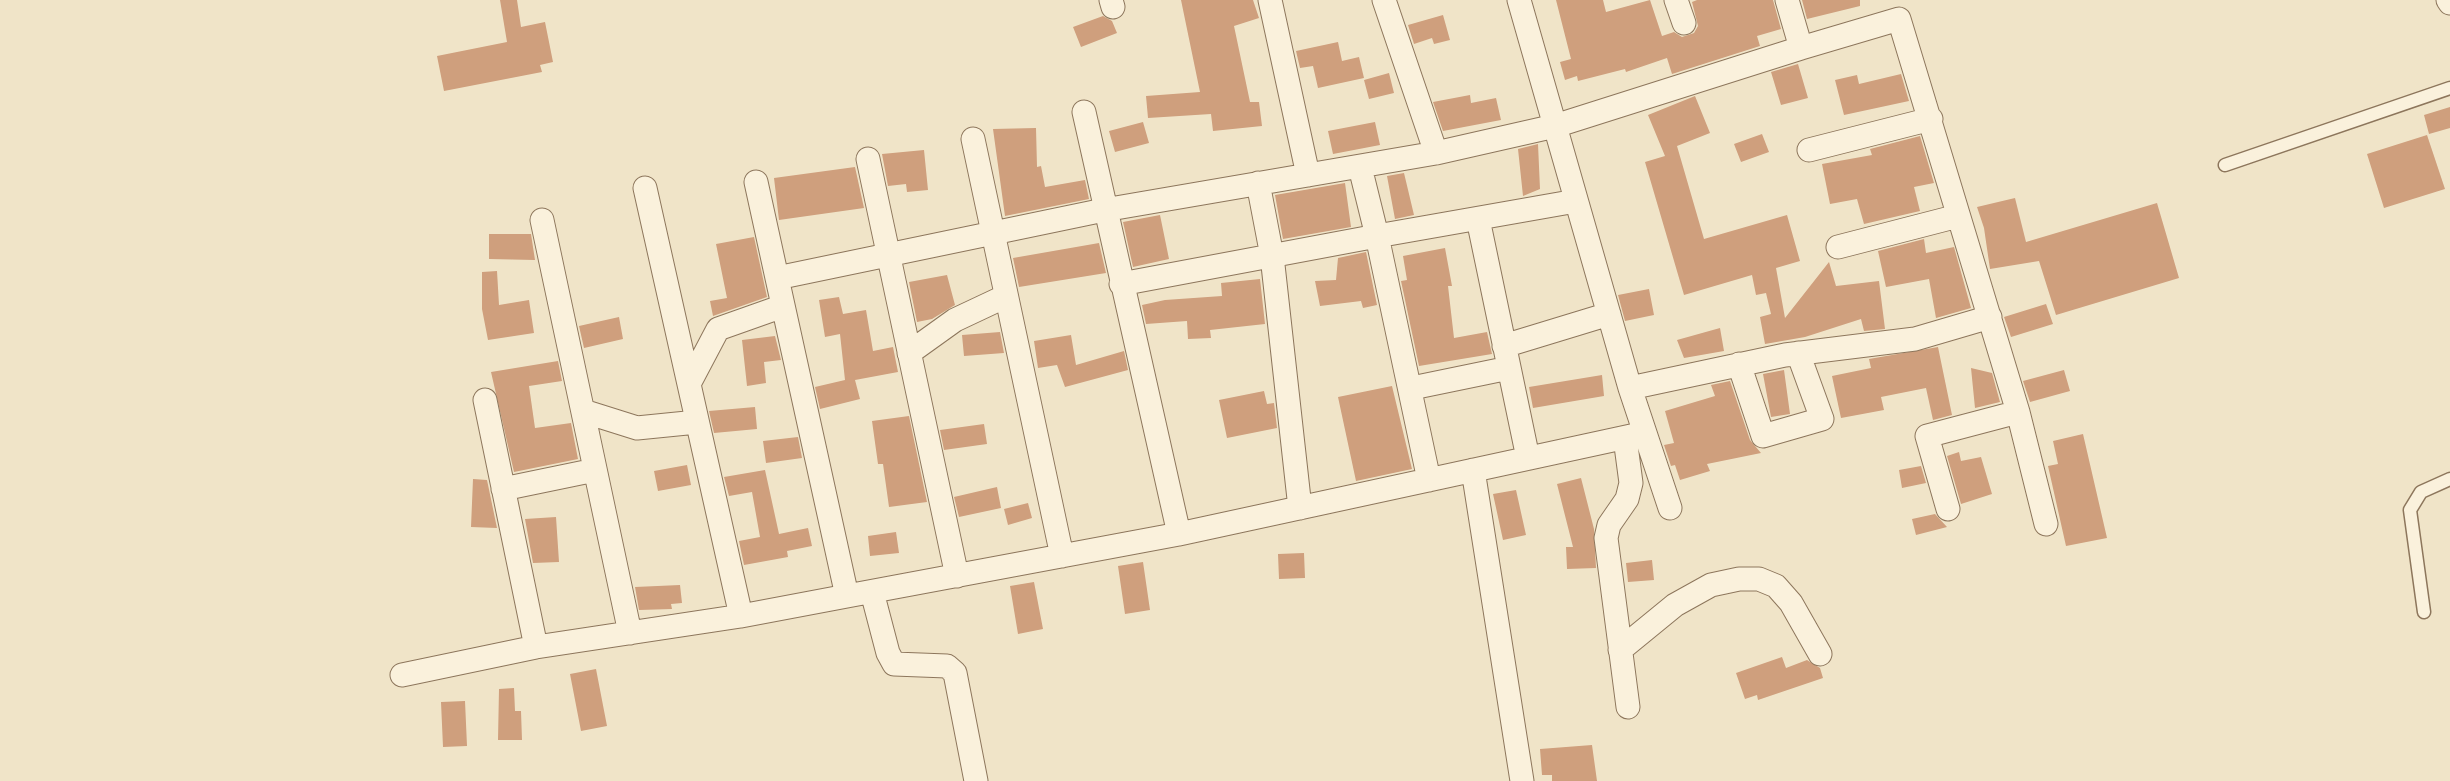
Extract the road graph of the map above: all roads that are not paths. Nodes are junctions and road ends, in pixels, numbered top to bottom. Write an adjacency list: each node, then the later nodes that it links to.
1 (1270, 0): 19 (street)
2 (1384, 0): 15 (street)
3 (1519, 0): 12 (street)
4 (1676, 0): 7 (street)
5 (1787, 0): 8 (street)
6 (1895, 9): 8 (street); 11 (street)
7 (1684, 23)
8 (1801, 48): 12 (street)
9 (2450, 88): 17 (lane)
10 (1084, 112): 24 (street)
11 (1931, 119): 14 (street); 25 (street)
12 (1555, 126): 15 (street); 23 (street)
13 (974, 139): 28 (street)
14 (1809, 150)
15 (1436, 153): 18 (street)
16 (868, 159): 31 (street)
17 (2225, 165)
18 (1360, 167): 19 (street); 29 (street)
19 (1308, 175): 21 (street)
20 (756, 182): 33 (street)
21 (1258, 183): 24 (street); 32 (street)
22 (645, 188): 43 (street)
23 (1576, 201): 26 (street); 37 (street)
24 (1104, 209): 28 (street); 34 (street)
25 (1958, 216): 30 (street); 38 (street)
26 (1478, 219): 29 (street); 41 (street)
27 (542, 220): 47 (street)
28 (993, 233): 31 (street); 35 (street)
29 (1377, 236): 32 (street); 44 (street)
30 (1838, 247)
31 (887, 255): 33 (street); 39 (street)
32 (1272, 256): 34 (street); 57 (street)
33 (777, 278): 36 (street)
34 (1121, 284): 61 (street)
35 (1006, 296): 39 (street); 62 (street)
36 (783, 306): 43 (street); 65 (street)
37 (1609, 314): 41 (street); 45 (street)
38 (1990, 317): 40 (street); 48 (street)
39 (909, 354): 63 (street)
40 (1798, 354): 42 (street); 42 (street)
41 (1506, 357): 44 (street); 51 (street)
42 (1739, 364): 45 (street)
43 (689, 384): 49 (street)
44 (1412, 388): 55 (street)
45 (1630, 388): 50 (street)
46 (485, 400): 56 (street)
47 (583, 411): 49 (street); 52 (street)
48 (2018, 412): 59 (street); 60 (street)
49 (697, 422): 67 (street)
50 (1635, 435): 51 (street); 58 (street); 70 (street)
51 (1528, 458): 53 (street)
52 (595, 470): 56 (street); 68 (street)
53 (1473, 470): 55 (street); 75 (street)
54 (2450, 479): 66 (lane)
55 (1429, 480): 57 (street)
56 (503, 489): 69 (street)
57 (1300, 508): 61 (street)
58 (1670, 508)
59 (1948, 509)
60 (2046, 524)
61 (1179, 534): 62 (street)
62 (1062, 556): 63 (street)
63 (957, 576): 64 (street)
64 (872, 592): 65 (street); 74 (street)
65 (847, 596): 67 (street)
66 (2424, 612)
67 (741, 616): 68 (street)
68 (630, 633): 69 (street)
69 (536, 647): 72 (street)
70 (1620, 650): 71 (street); 73 (street)
71 (1820, 654)
72 (402, 675)
73 (1628, 707)
74 (976, 781)
75 (1522, 781)

